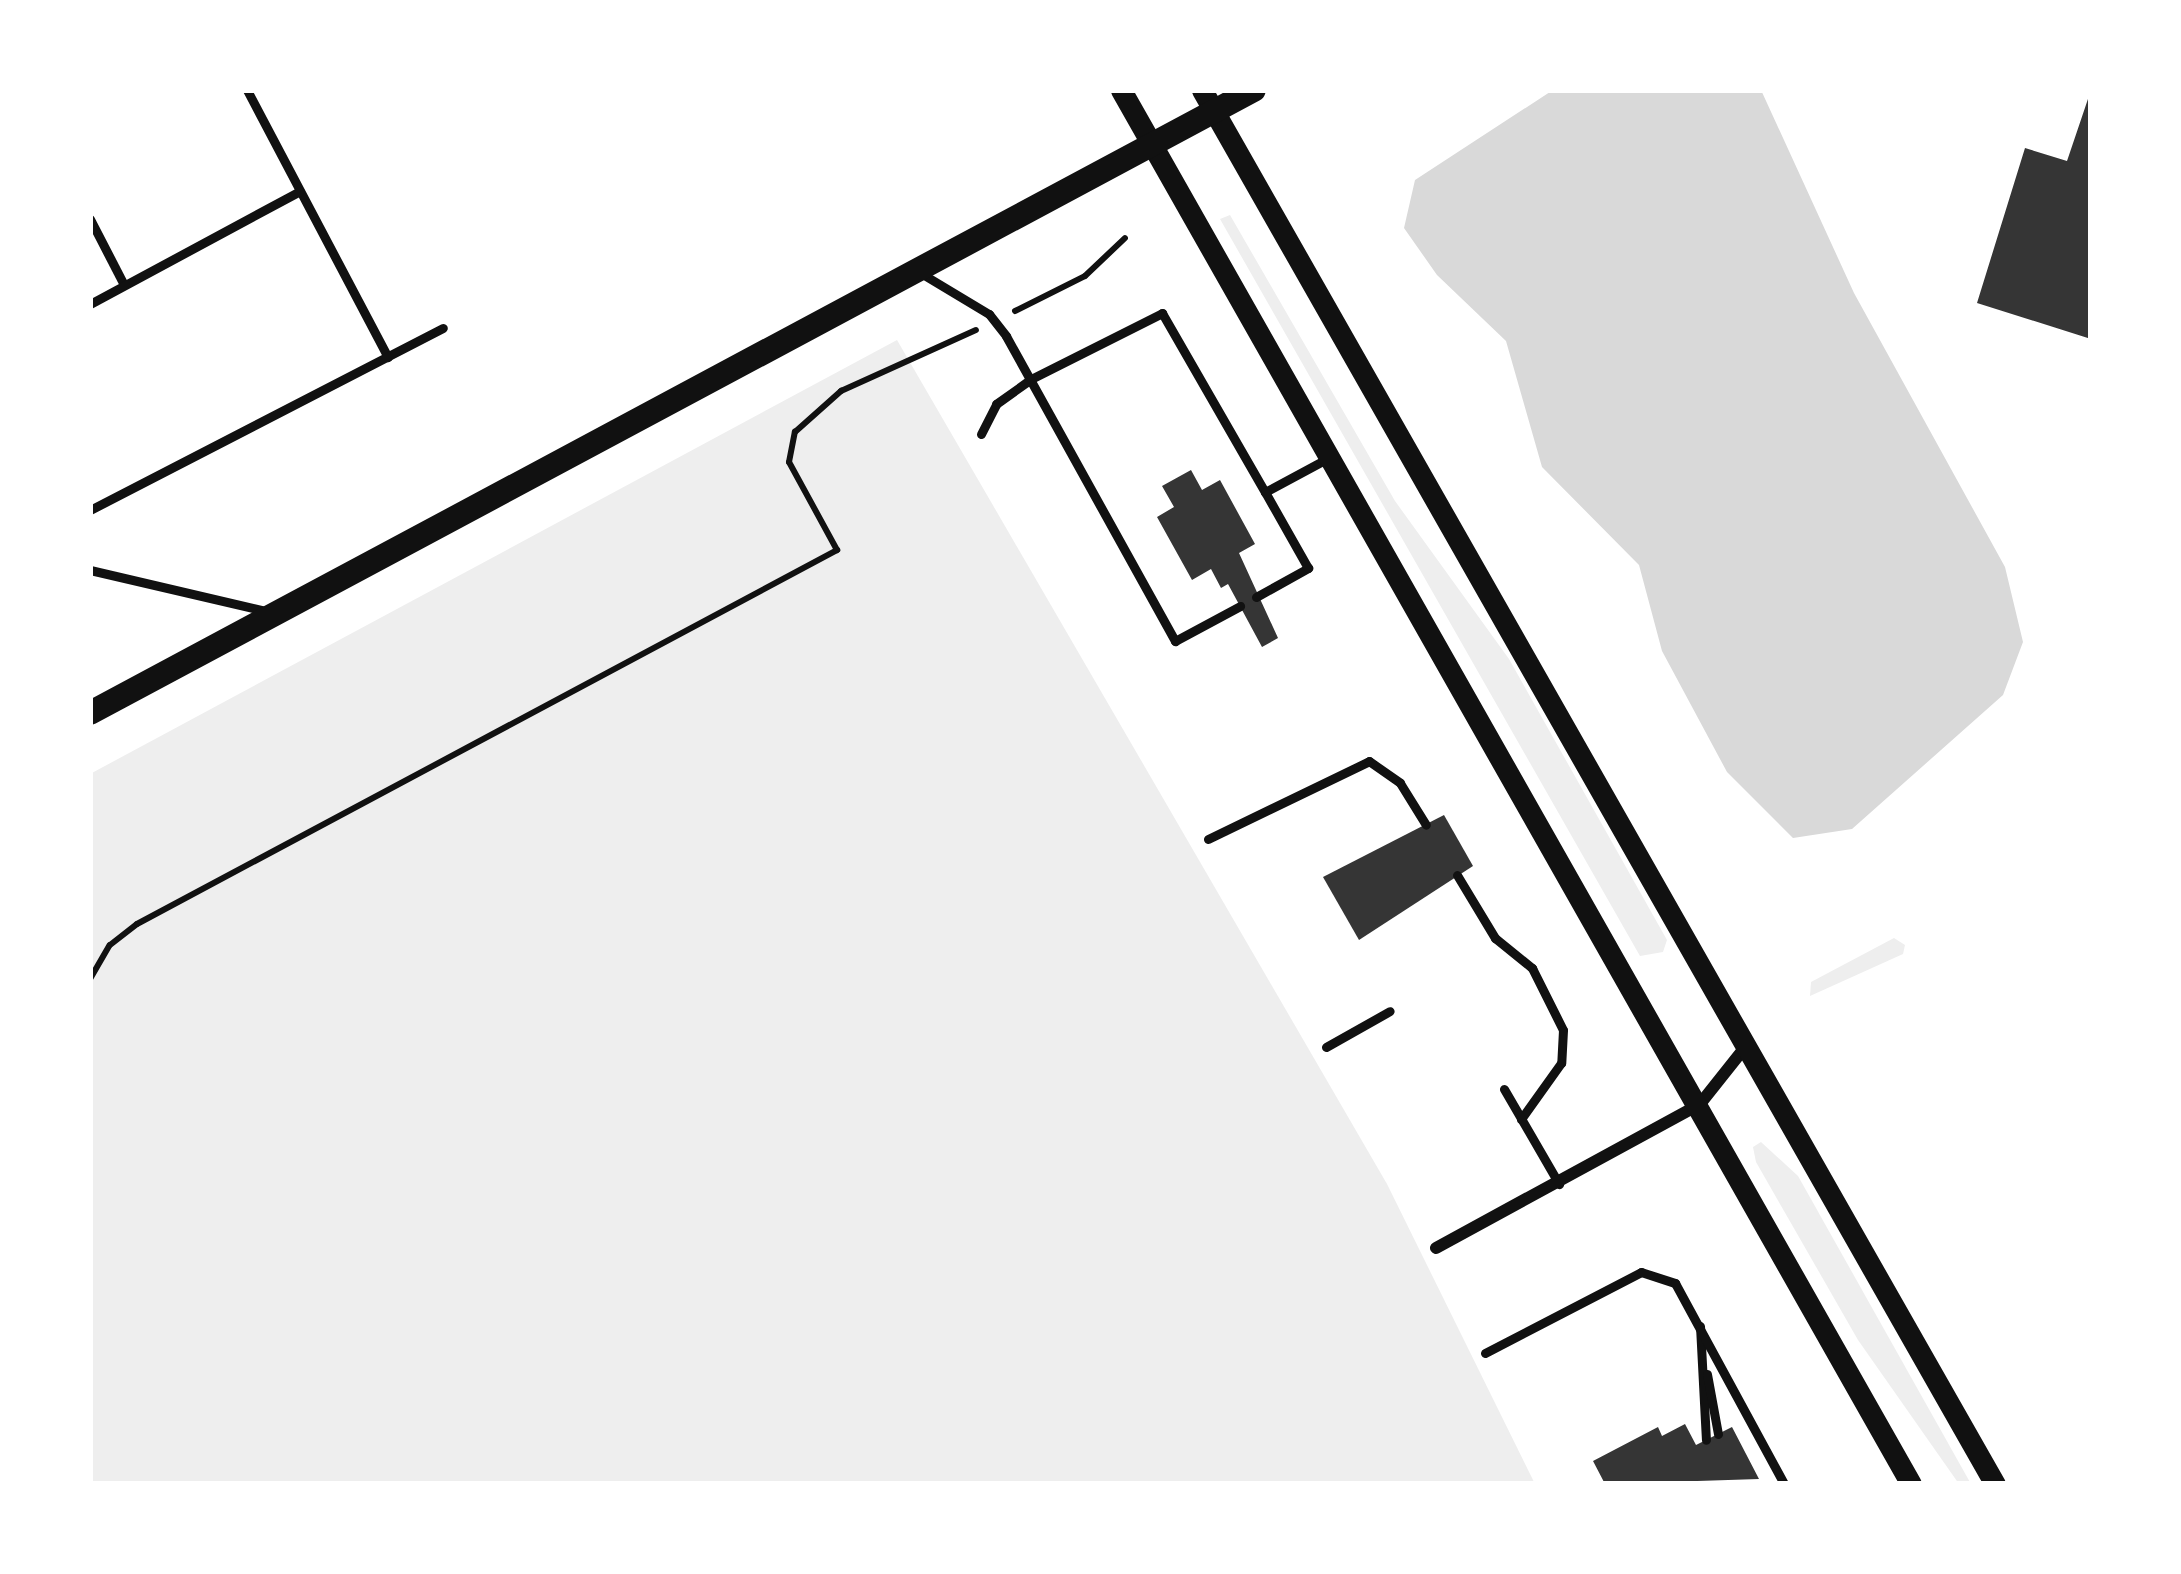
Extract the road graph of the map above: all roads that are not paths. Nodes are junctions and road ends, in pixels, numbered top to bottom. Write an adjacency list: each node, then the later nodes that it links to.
1 (247, 90): 6 (lane)
2 (1121, 90): 5 (street)
3 (1254, 90): 4 (main road)
4 (1208, 100): 5 (main road); 27 (street)
5 (1152, 143): 8 (main road); 15 (street)
6 (300, 191): 9 (lane); 12 (lane)
7 (90, 219): 9 (lane)
8 (914, 269): 13 (lane); 21 (main road)
9 (124, 285): 10 (lane)
10 (90, 304)
11 (443, 328): 12 (lane)
12 (388, 357): 17 (lane)
13 (1031, 379): 14 (lane); 16 (lane); 20 (lane)
14 (981, 434)
15 (1333, 456): 16 (lane); 30 (street)
16 (1265, 492): 19 (lane)
17 (90, 510)
18 (90, 570): 21 (lane)
19 (1256, 597)
20 (1240, 606)
21 (277, 614): 22 (main road)
22 (90, 712)
23 (1426, 825): 24 (lane)
24 (1208, 838)
25 (1456, 875): 31 (lane)
26 (1390, 1011): 28 (lane)
27 (1748, 1044): 30 (street); 40 (street)
28 (1327, 1047)
29 (1504, 1089): 31 (lane)
30 (1700, 1104): 32 (street); 39 (street)
31 (1521, 1120): 32 (lane)
32 (1558, 1184): 33 (street)
33 (1436, 1248)
34 (1700, 1321): 35 (lane); 36 (lane); 37 (lane); 38 (lane)
35 (1485, 1353)
36 (1718, 1434)
37 (1706, 1440)
38 (1784, 1484)
39 (1911, 1484)
40 (1995, 1484)

